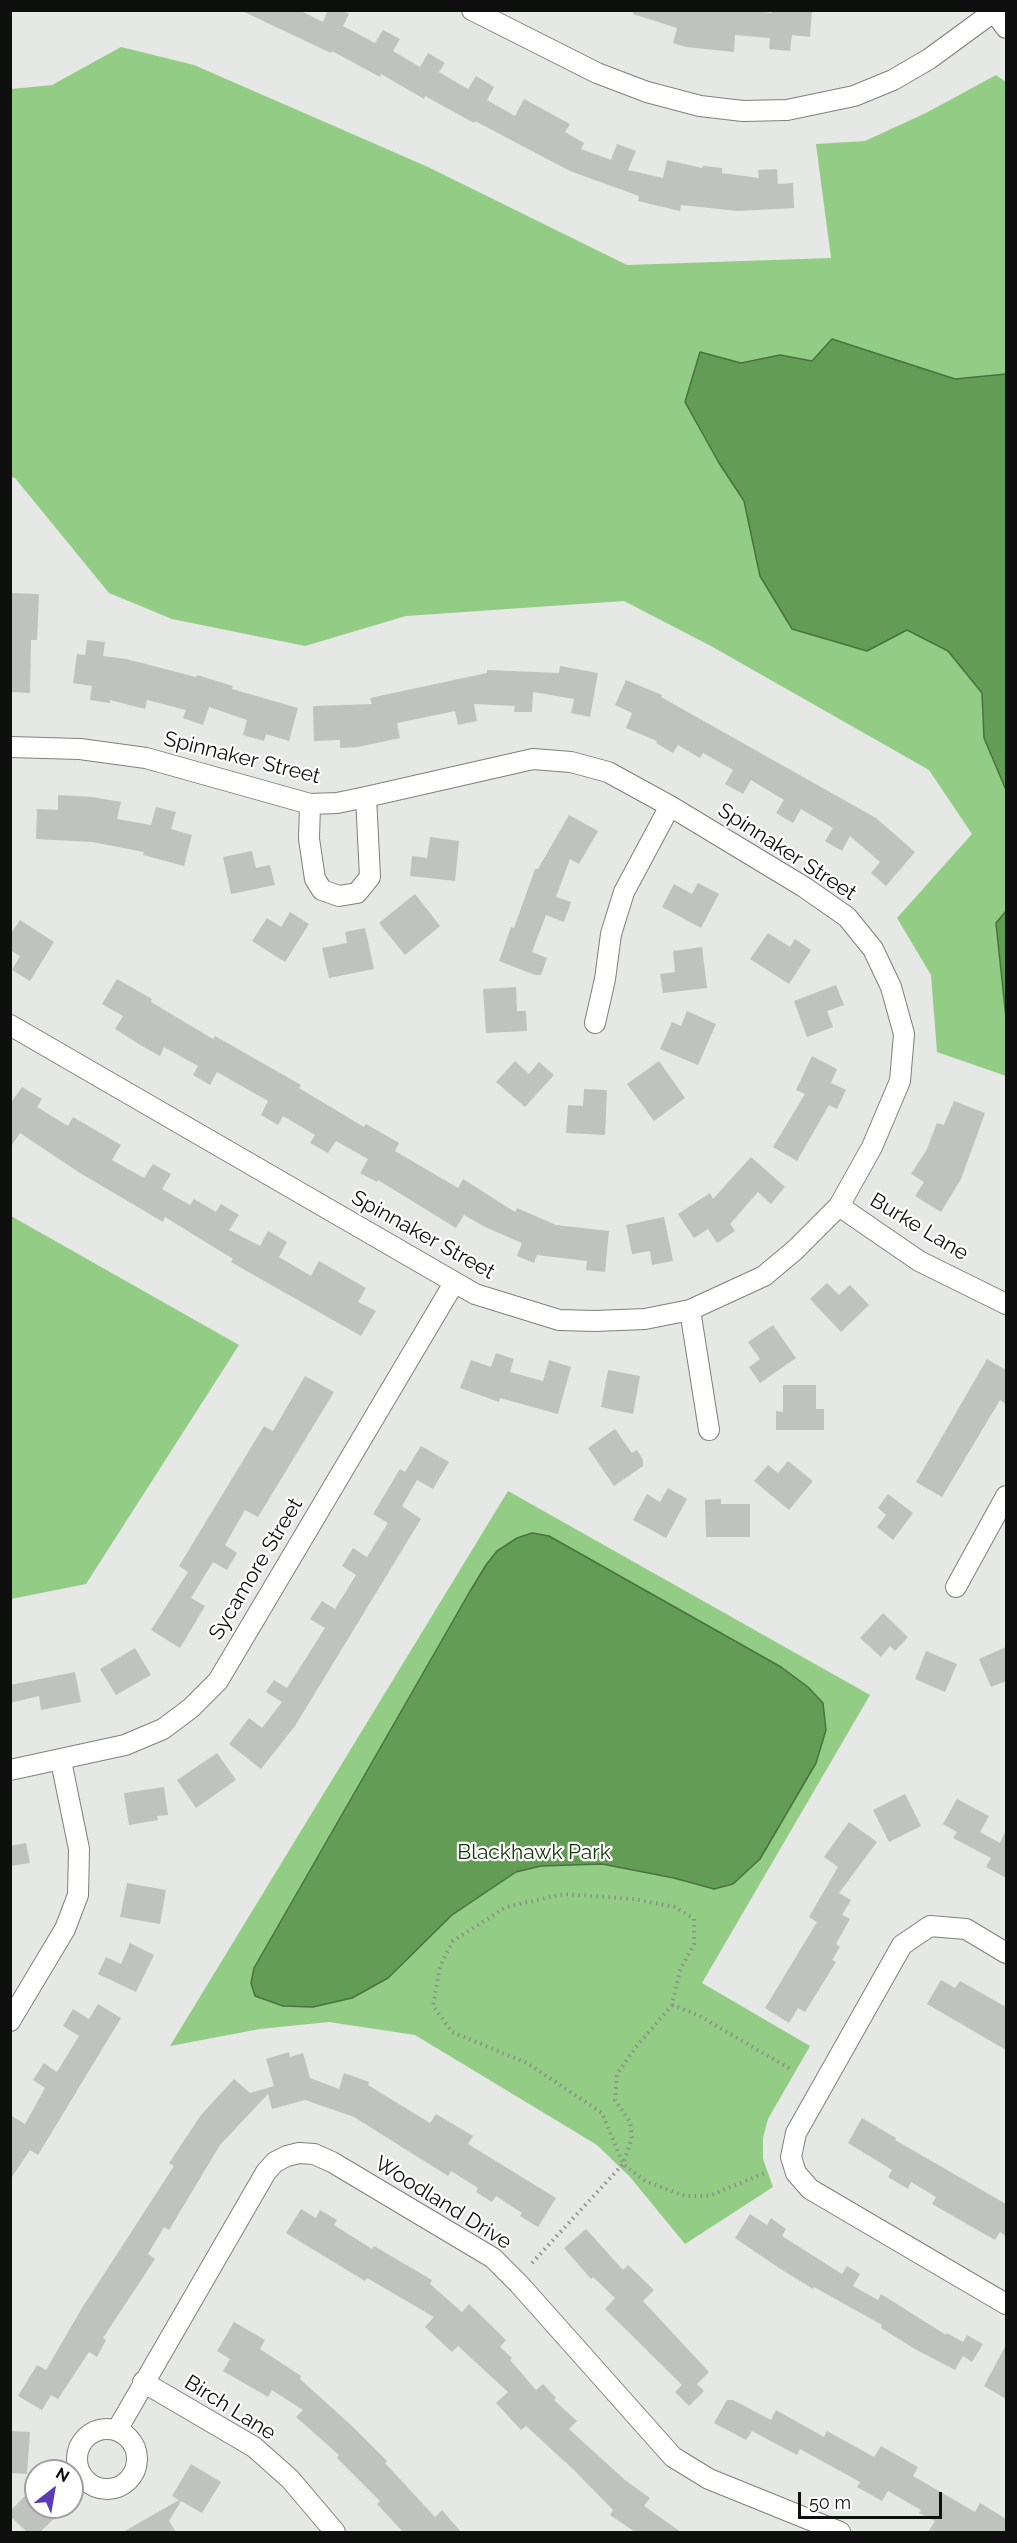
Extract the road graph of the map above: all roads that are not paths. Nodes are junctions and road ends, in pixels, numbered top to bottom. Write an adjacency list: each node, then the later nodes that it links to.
1 (472, 10): 2 (street)
2 (994, 11): 3 (street)
3 (1006, 28)
4 (10, 747): 6 (street, Spinnaker Street)
5 (366, 797): 6 (street, Spinnaker Street); 6 (street); 7 (street, Spinnaker Street)
6 (310, 804)
7 (670, 806): 8 (street); 10 (street, Spinnaker Street)
8 (595, 1023)
9 (10, 1025): 11 (street, Spinnaker Street)
10 (839, 1206): 12 (street, Burke Lane); 13 (street, Spinnaker Street)
11 (454, 1283): 13 (street, Spinnaker Street); 17 (street, Sycamore Street)
12 (1006, 1304)
13 (690, 1310): 14 (street)
14 (709, 1431)
15 (1006, 1496): 16 (street)
16 (956, 1587)
17 (61, 1761): 18 (street, Sycamore Street); 20 (street)
18 (10, 1770)
19 (1006, 1953): 21 (street)
20 (10, 2021)
21 (1006, 2304)
22 (143, 2382): 23 (street, Woodland Drive); 24 (street, Birch Lane); 25 (street, Woodland Drive)
23 (117, 2430)
24 (335, 2532)
25 (840, 2532)

